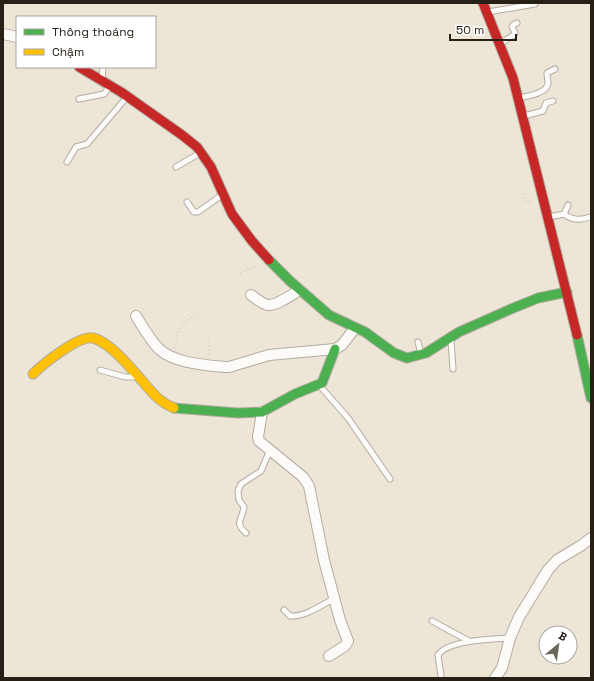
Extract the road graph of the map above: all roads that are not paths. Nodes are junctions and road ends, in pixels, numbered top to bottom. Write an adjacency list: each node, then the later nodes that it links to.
1 (535, 4): 2 (lane)
2 (487, 6): 6 (street)
3 (517, 23): 6 (lane)
4 (3, 34): 5 (street)
5 (16, 37)
6 (500, 43): 14 (street)
7 (81, 68): 10 (street)
8 (103, 68): 10 (lane)
9 (555, 69): 14 (lane)
10 (102, 80): 11 (street)
11 (111, 86): 12 (street); 13 (lane)
12 (127, 97): 17 (street); 18 (lane)
13 (79, 99)
14 (518, 99): 16 (street)
15 (553, 101): 16 (lane)
16 (523, 116): 24 (street)
17 (201, 152): 19 (lane); 20 (street)
18 (67, 162)
19 (176, 167)
20 (223, 195): 21 (lane); 26 (street)
21 (187, 202)
22 (568, 205): 23 (lane)
23 (564, 214): 24 (lane); 25 (lane)
24 (548, 217): 27 (street)
25 (591, 217)
26 (300, 290): 28 (street); 30 (street)
27 (568, 292): 31 (street); 37 (street)
28 (251, 294)
29 (136, 316): 33 (street)
30 (355, 328): 33 (street); 34 (street)
31 (451, 337): 34 (street); 35 (lane)
32 (418, 342): 34 (lane)
33 (335, 349): 40 (street)
34 (422, 355)
35 (452, 369)
36 (100, 370): 39 (lane)
37 (588, 370): 41 (street)
38 (33, 374): 39 (street)
39 (139, 377): 42 (street)
40 (319, 385): 42 (street); 44 (lane)
41 (591, 398)
42 (262, 412): 43 (street)
43 (270, 450): 45 (lane); 47 (street)
44 (390, 479)
45 (246, 533)
46 (591, 538): 50 (street)
47 (335, 598): 48 (lane); 52 (street)
48 (284, 610)
49 (432, 621): 51 (lane)
50 (510, 638): 51 (lane); 54 (street)
51 (469, 641): 53 (lane)
52 (329, 656)
53 (441, 676)
54 (495, 678)

